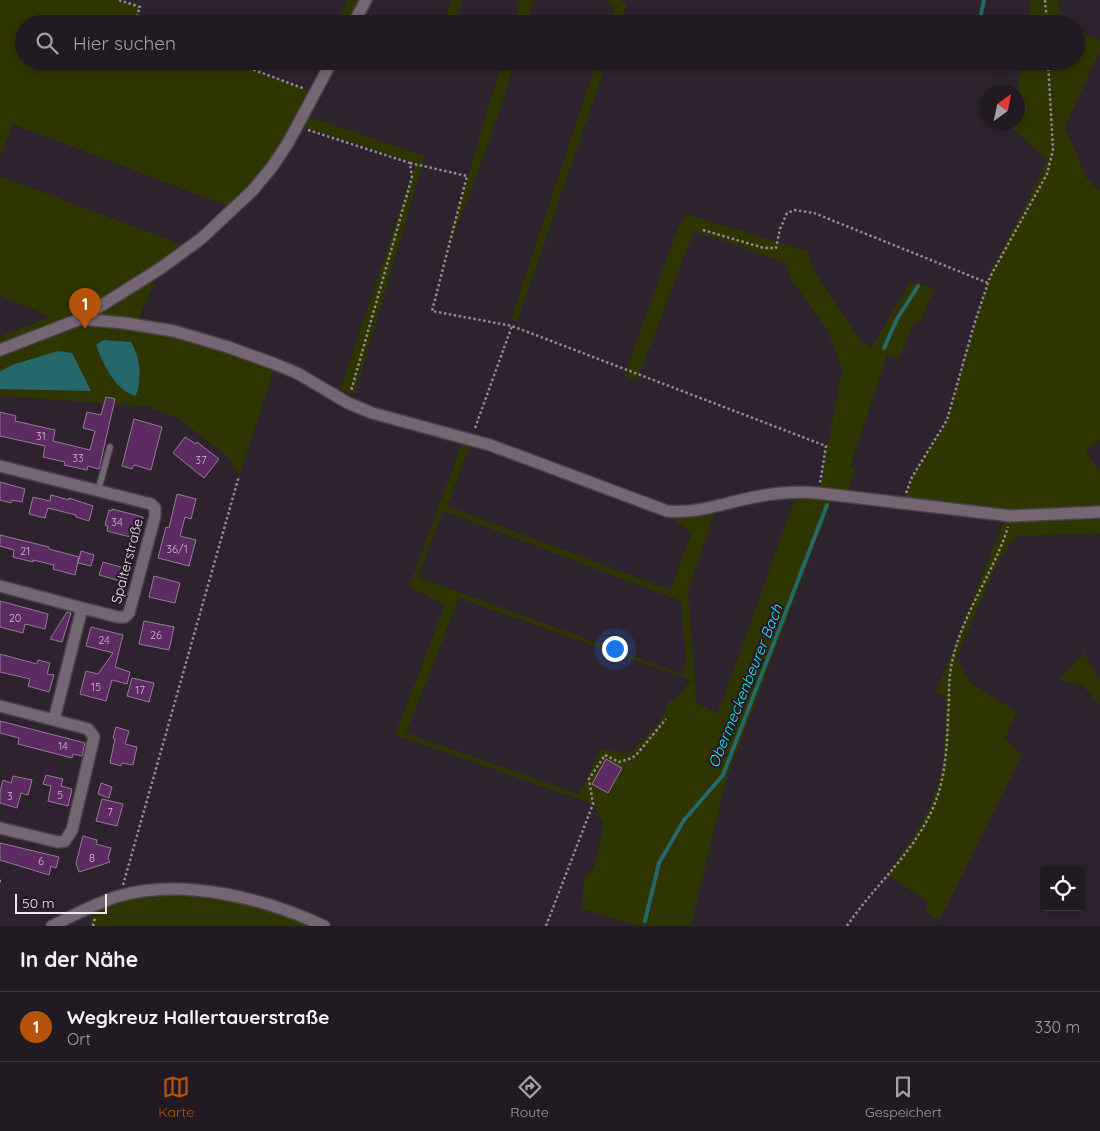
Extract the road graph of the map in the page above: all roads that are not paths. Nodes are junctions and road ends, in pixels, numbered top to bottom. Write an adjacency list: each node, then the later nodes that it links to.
1 (366, 0): 2 (street)
2 (358, 15)
3 (327, 70): 4 (street)
4 (80, 318): 5 (street); 9 (street)
5 (0, 350)
6 (110, 447): 8 (lane)
7 (0, 466): 8 (street, Spalterstraße)
8 (98, 491): 11 (street, Spalterstraße)
9 (1100, 512)
10 (0, 586): 11 (street, Spalterstraße)
11 (82, 608): 13 (street)
12 (0, 706): 13 (street)
13 (54, 720): 14 (street)
14 (0, 828)
15 (52, 926): 16 (street)
16 (324, 926)

